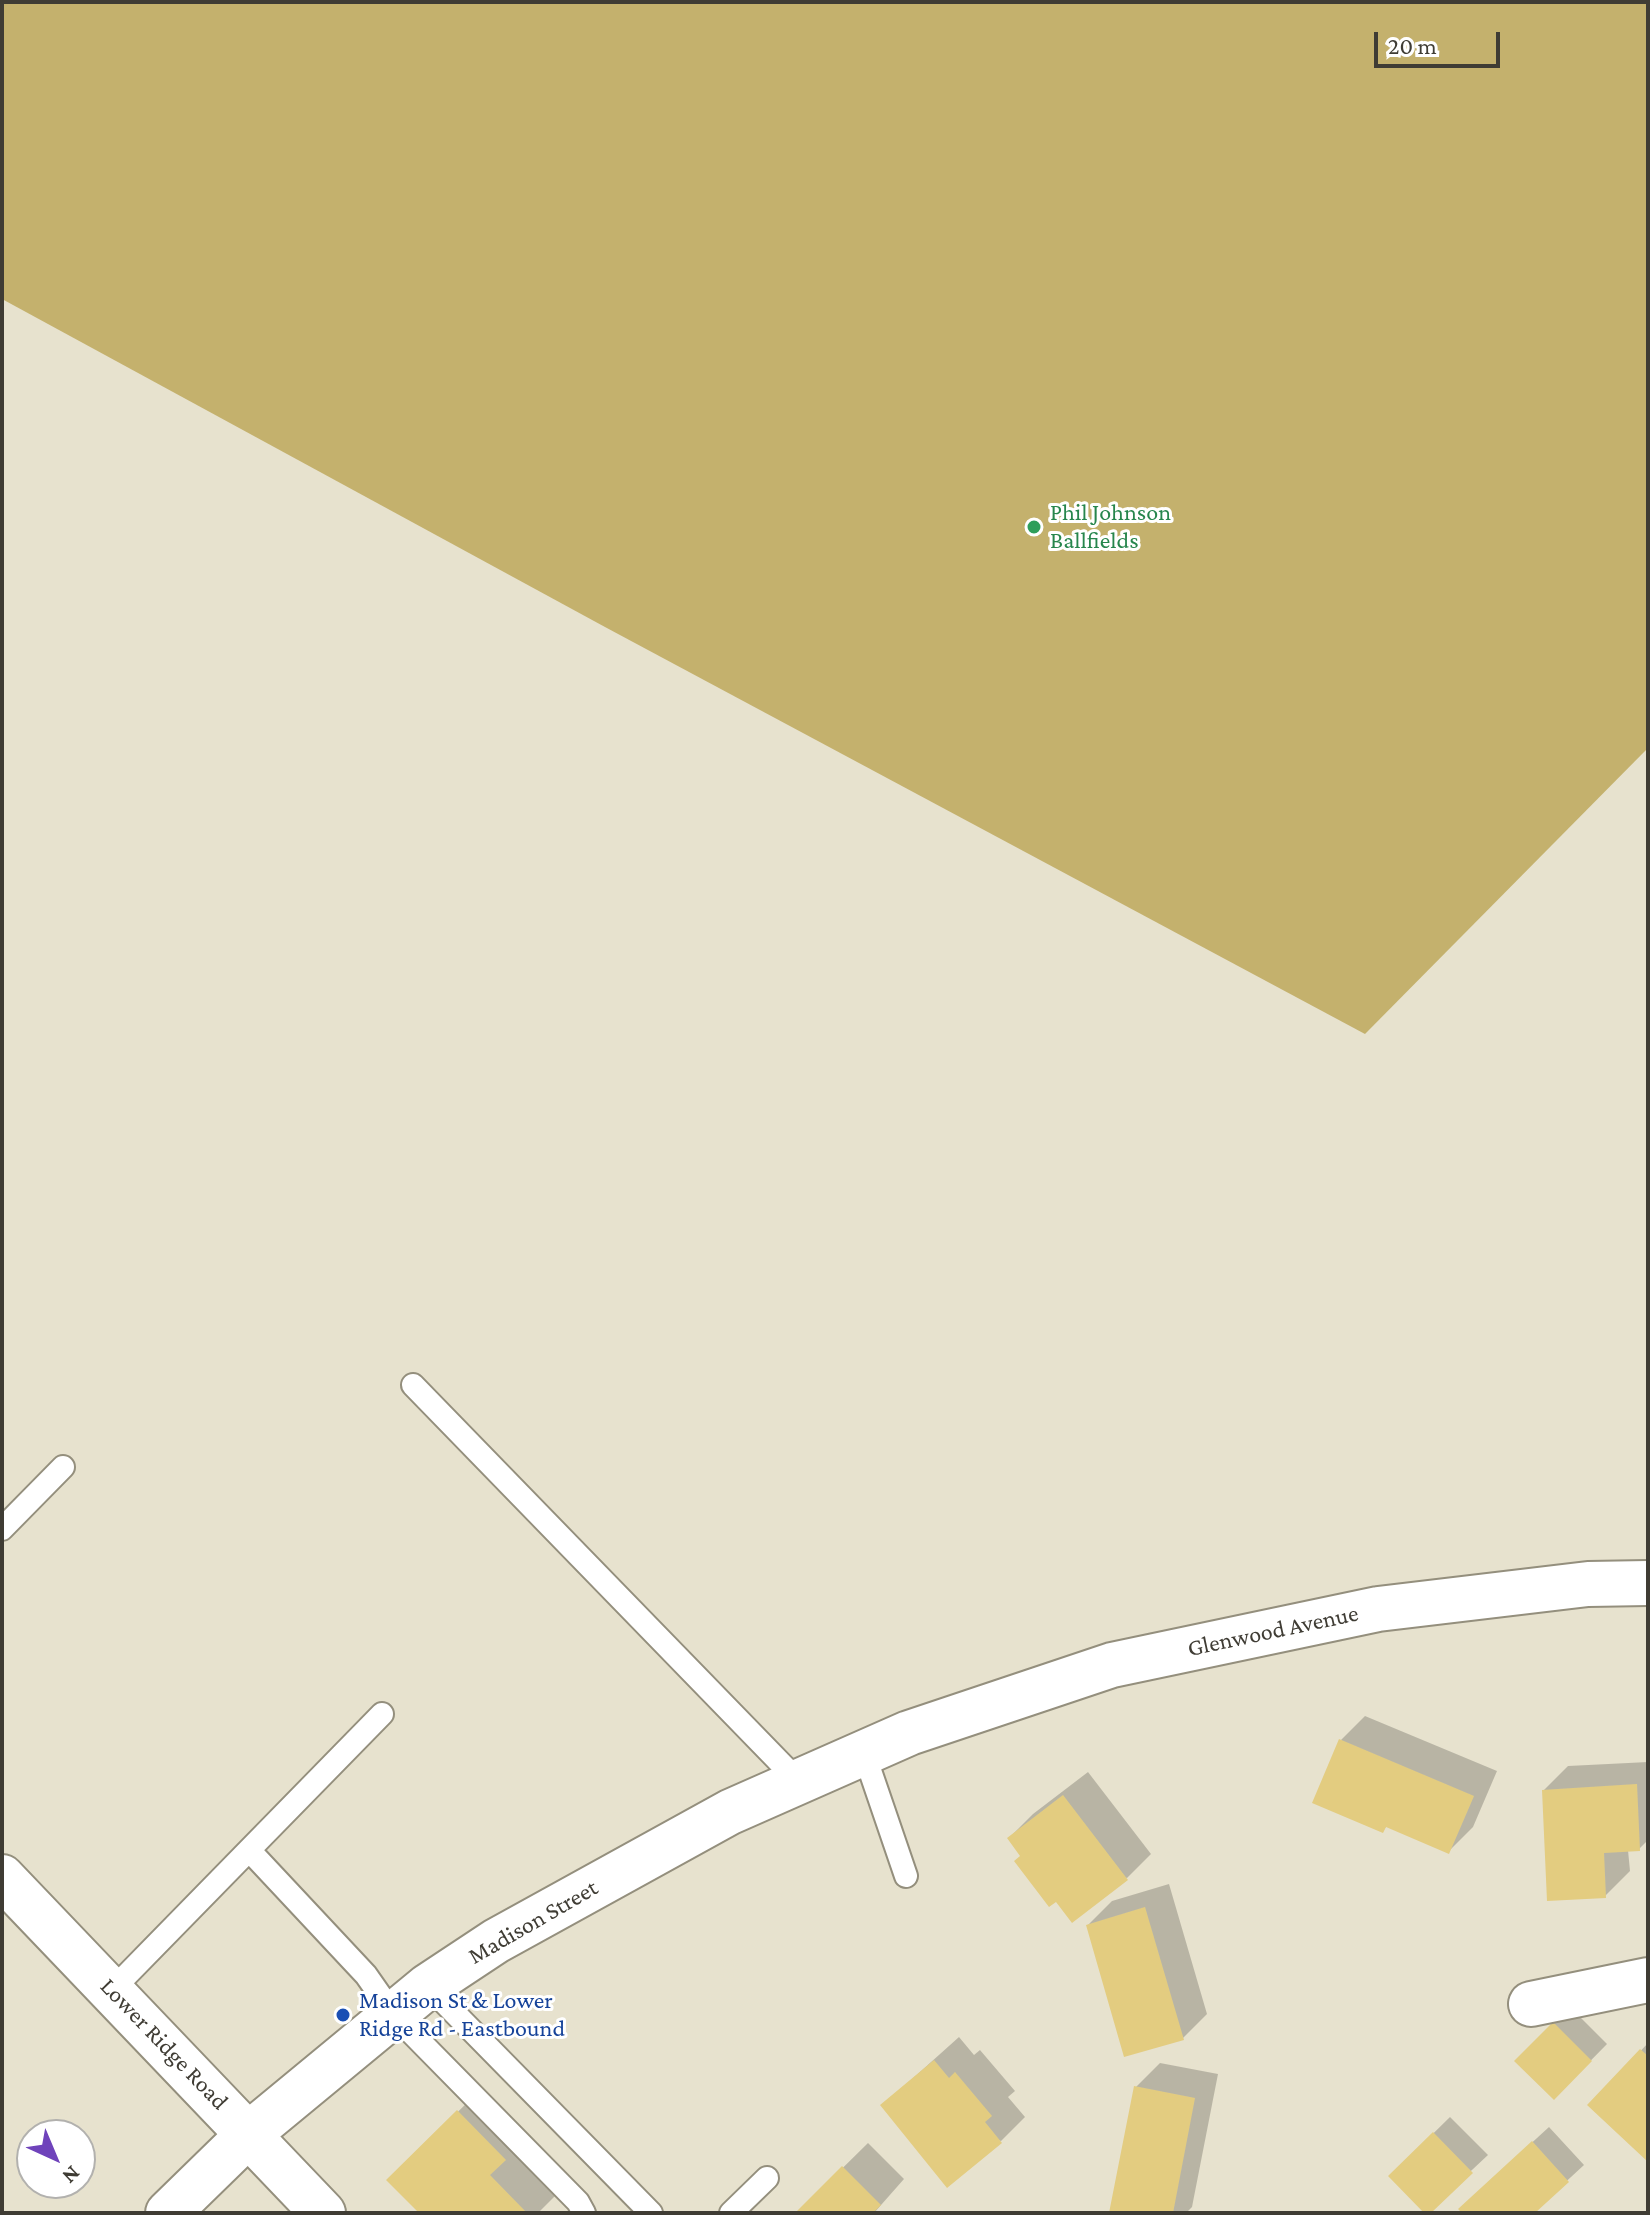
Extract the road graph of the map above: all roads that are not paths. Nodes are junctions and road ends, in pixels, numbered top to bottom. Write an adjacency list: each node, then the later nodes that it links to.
1 (413, 1385): 8 (lane)
2 (63, 1467): 3 (lane)
3 (2, 1529)
4 (1648, 1583): 6 (street, Glenwood Avenue)
5 (382, 1714): 9 (lane)
6 (909, 1733): 7 (street, Madison Street)
7 (864, 1753): 8 (street, Madison Street); 10 (lane)
8 (799, 1782): 13 (street, Madison Street)
9 (249, 1850): 14 (lane); 16 (lane)
10 (906, 1876)
11 (2, 1877): 14 (street, Lower Ridge Road)
12 (1648, 1980): 15 (street)
13 (428, 1986): 16 (street, Madison Street); 22 (lane)
14 (112, 1990): 17 (street, Lower Ridge Road)
15 (1531, 2004)
16 (394, 2015): 17 (street, Madison Street); 21 (lane)
17 (250, 2133): 19 (street, Madison Street); 20 (street, Lower Ridge Road)
18 (767, 2178): 23 (lane)
19 (168, 2213)
20 (323, 2213)
21 (584, 2213)
22 (651, 2213)
23 (731, 2213)

